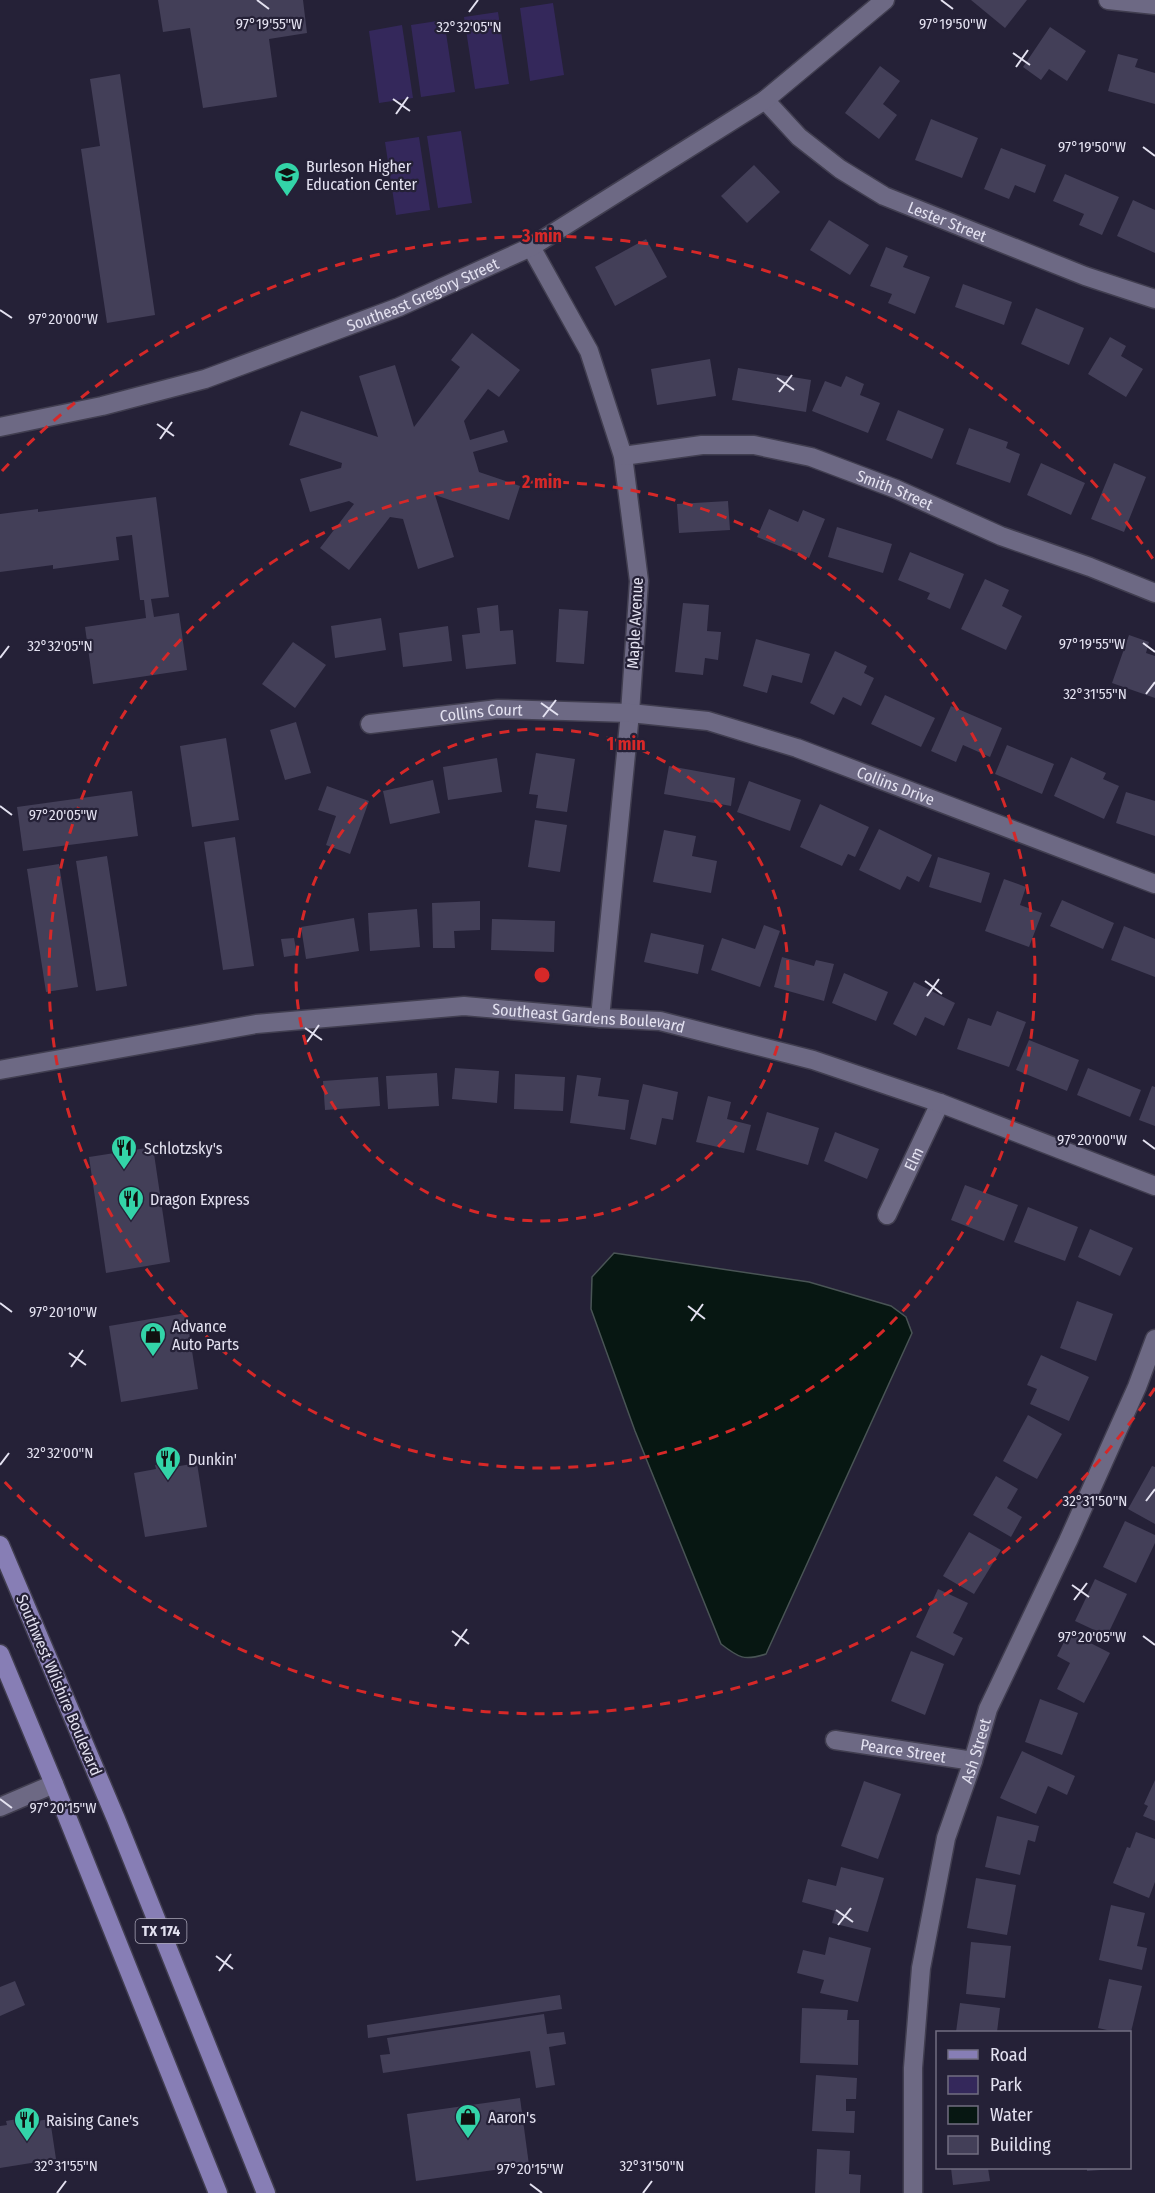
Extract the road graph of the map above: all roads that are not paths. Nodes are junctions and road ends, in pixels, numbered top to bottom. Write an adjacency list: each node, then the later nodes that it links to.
1 (885, 0): 4 (street, Southeast Gregory Street)
2 (1108, 0): 3 (street)
3 (1155, 5)
4 (765, 100): 5 (street, Southeast Gregory Street); 6 (street, Lester Street)
5 (531, 247): 7 (street, Southeast Gregory Street); 8 (street, Maple Avenue)
6 (1155, 299)
7 (0, 428)
8 (623, 456): 9 (street, Smith Street); 10 (street, Maple Avenue)
9 (1155, 593)
10 (630, 712): 11 (street, Collins Court); 12 (street, Collins Drive); 13 (street, Maple Avenue)
11 (370, 724)
12 (1155, 884)
13 (600, 1018): 14 (street, Southeast Gardens Boulevard); 15 (street, Southeast Gardens Boulevard)
14 (0, 1070)
15 (940, 1103): 16 (street, Southeast Gardens Boulevard); 17 (street, Elm)
16 (1155, 1186)
17 (886, 1215)
18 (1155, 1339): 22 (street, Ash Street)
19 (0, 1545): 26 (main road, Southwest Wilshire Boulevard / TX 174)
20 (0, 1654): 23 (main road, TX 174)
21 (835, 1740): 22 (street, Pearce Street)
22 (973, 1761): 27 (street, Ash Street)
23 (54, 1784): 24 (street); 25 (main road, TX 174)
24 (0, 1807)
25 (218, 2193)
26 (266, 2193)
27 (913, 2193)

